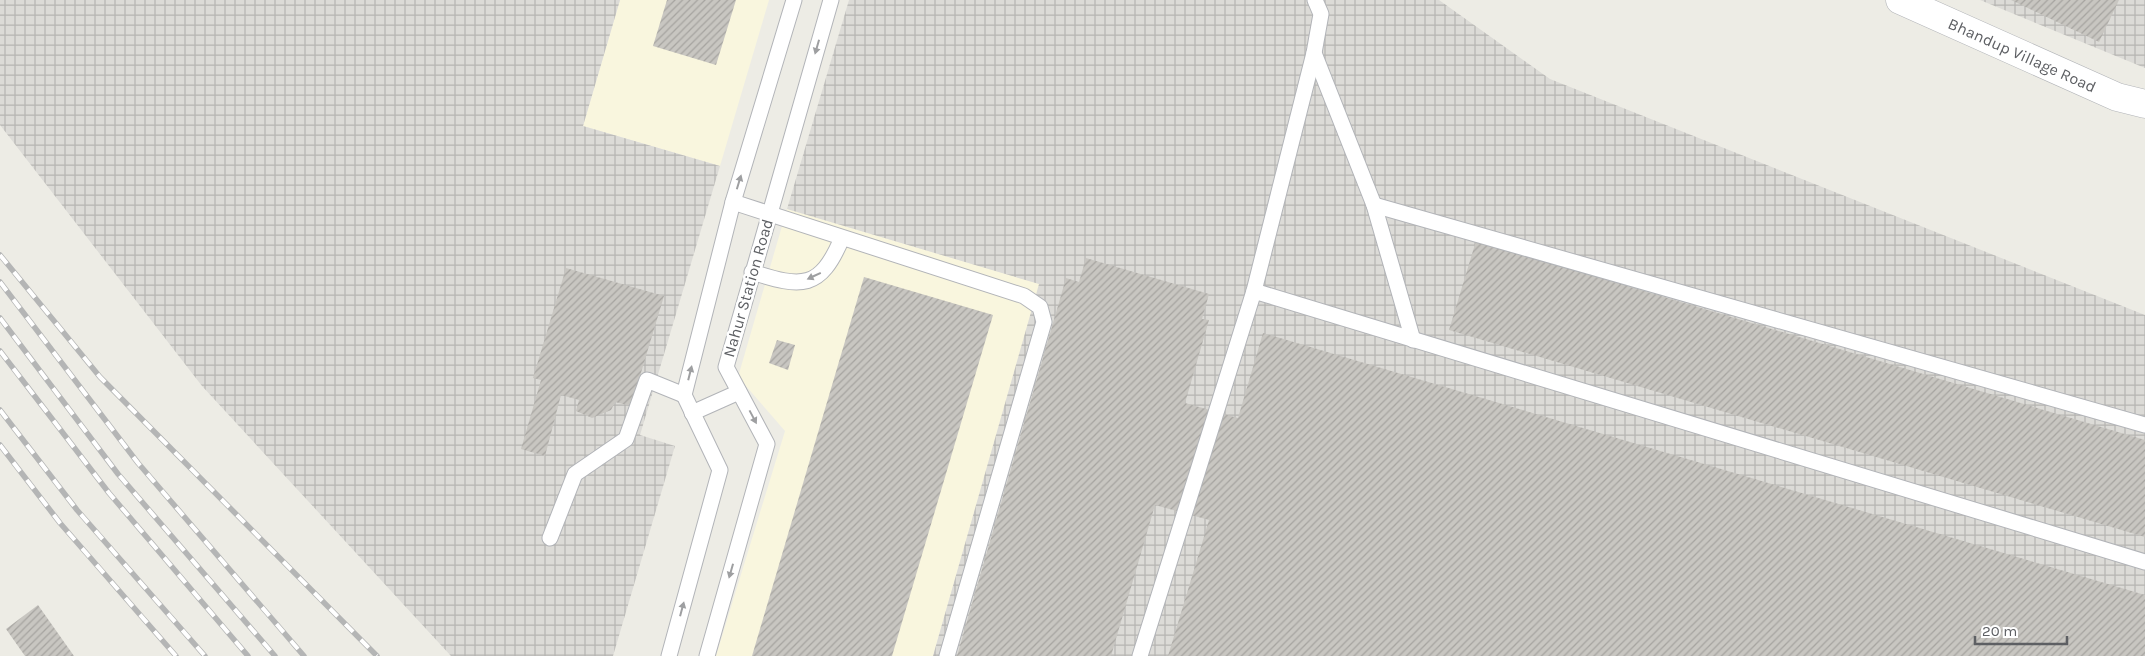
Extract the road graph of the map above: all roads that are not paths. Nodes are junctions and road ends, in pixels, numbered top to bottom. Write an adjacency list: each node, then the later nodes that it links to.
1 (794, 0): 7 (lane, Nahur Station Road, one-way to 1)
2 (831, 0): 9 (lane, Nahur Station Road, one-way to 9)
3 (1315, 0): 5 (lane)
4 (1900, 0): 6 (street, Bhandup Village Road)
5 (1314, 52): 8 (lane); 12 (lane)
6 (2145, 104)
7 (733, 202): 9 (lane); 15 (lane, Nahur Station Road, one-way to 7)
8 (1374, 205): 13 (lane); 17 (lane)
9 (769, 215): 10 (lane); 11 (lane, Nahur Station Road)
10 (842, 238): 11 (lane, one-way to 11); 22 (lane)
11 (752, 272): 14 (lane, Nahur Station Road)
12 (1254, 291): 13 (lane); 23 (lane)
13 (1413, 340): 19 (lane)
14 (739, 392): 16 (lane); 21 (lane, Nahur Station Road, one-way to 21)
15 (684, 396): 16 (lane); 18 (lane)
16 (692, 413): 20 (lane, one-way to 16)
17 (2145, 425)
18 (550, 538)
19 (2145, 562)
20 (669, 656)
21 (707, 656)
22 (947, 656)
23 (1140, 656)

